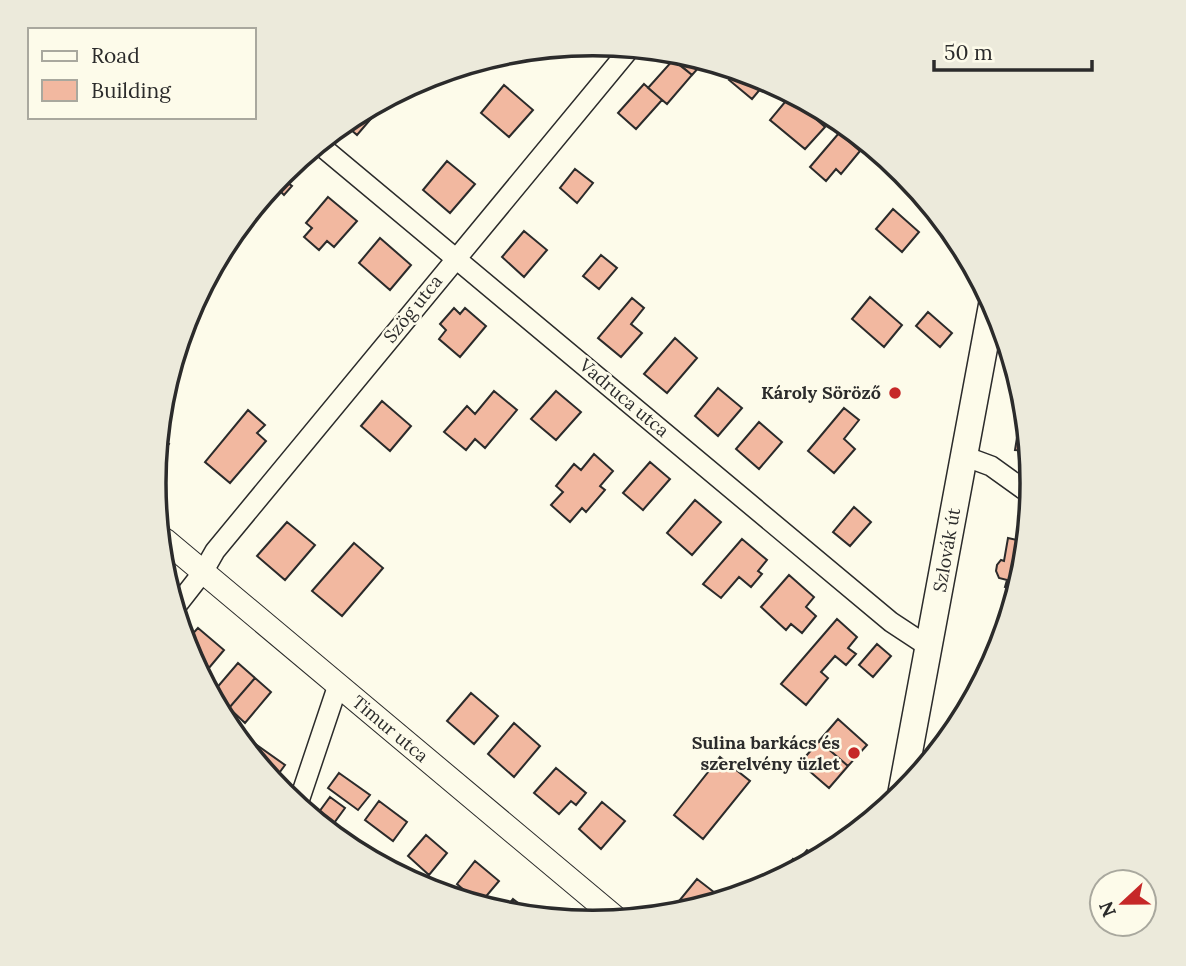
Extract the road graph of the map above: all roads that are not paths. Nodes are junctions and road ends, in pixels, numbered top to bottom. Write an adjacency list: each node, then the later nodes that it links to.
1 (623, 57): 3 (street, Szög utca)
2 (326, 150): 3 (street, Vadruca utca)
3 (456, 257): 8 (street, Szög utca); 10 (street, Vadruca utca)
4 (988, 324): 5 (main road, Szlovák út)
5 (964, 456): 6 (street); 10 (main road, Szlovák út)
6 (1020, 487)
7 (171, 545): 8 (street, Timur utca)
8 (204, 572): 9 (street, Szög utca); 11 (street, Timur utca)
9 (182, 599)
10 (929, 647): 12 (main road, Szlovák út)
11 (338, 685): 14 (street); 15 (street, Timur utca)
12 (922, 746): 13 (main road, Szlovák út)
13 (914, 765)
14 (301, 795)
15 (605, 910)

